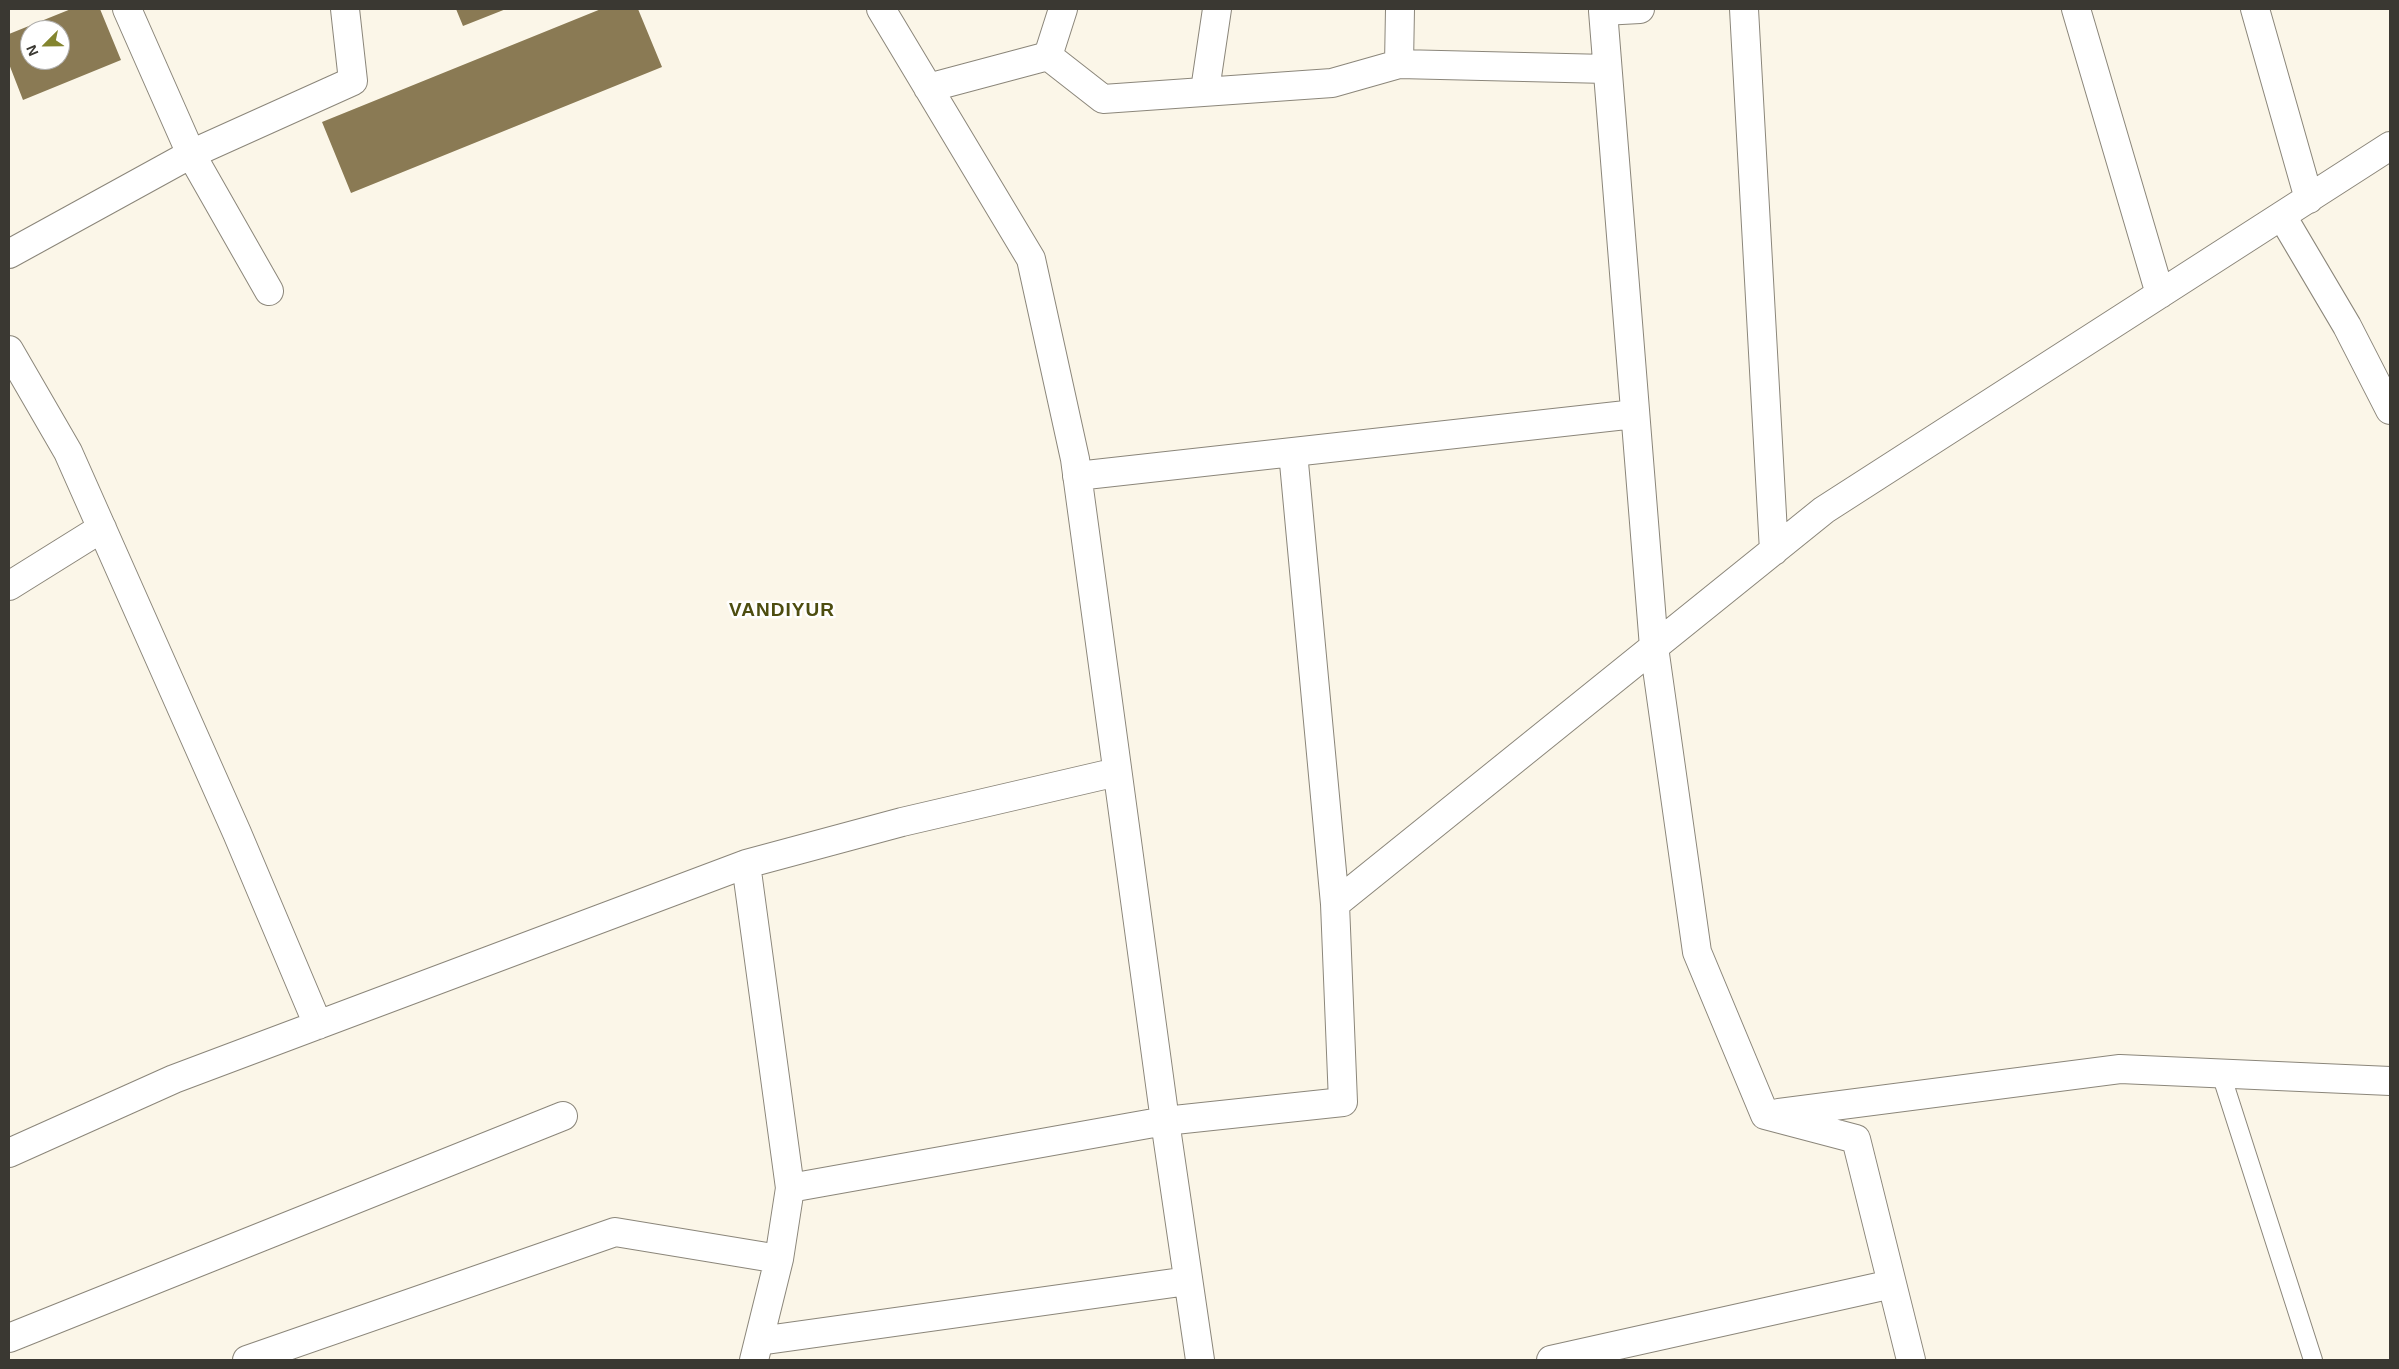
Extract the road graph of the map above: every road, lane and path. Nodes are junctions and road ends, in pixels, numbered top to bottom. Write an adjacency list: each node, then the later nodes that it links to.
1 (127, 9): 18 (street)
2 (346, 9): 18 (street)
3 (880, 9): 15 (street)
4 (1063, 9): 12 (street)
5 (1217, 9): 16 (street)
6 (1400, 9): 13 (street)
7 (1640, 9): 11 (street)
8 (1744, 9): 30 (street)
9 (2076, 9): 23 (street)
10 (2255, 9): 19 (street)
11 (1603, 10): 14 (street)
12 (1048, 56): 15 (street); 16 (street)
13 (1399, 64): 14 (street); 16 (street)
14 (1608, 69): 26 (street)
15 (928, 88): 28 (street)
16 (1205, 90)
17 (2390, 146): 19 (street)
18 (190, 154): 21 (street); 22 (street)
19 (2309, 199): 20 (street)
20 (2282, 216): 23 (street); 25 (street)
21 (9, 254)
22 (269, 291)
23 (2160, 294): 30 (street)
24 (9, 350): 29 (street)
25 (2390, 410)
26 (1635, 414): 27 (street); 32 (street)
27 (1293, 452): 28 (street); 35 (street)
28 (1077, 476): 33 (street)
29 (102, 528): 31 (street); 36 (street)
30 (1774, 551): 32 (street)
31 (9, 586)
32 (1654, 647): 35 (street); 39 (street)
33 (1117, 772): 34 (street); 41 (street)
34 (746, 864): 36 (street); 43 (street)
35 (1335, 904): 41 (street)
36 (318, 1025): 42 (street)
37 (2221, 1074): 38 (street); 39 (street); 53 (lane)
38 (2390, 1081)
39 (1765, 1115): 46 (street)
40 (563, 1116): 47 (street)
41 (1164, 1121): 43 (street); 45 (street)
42 (9, 1152)
43 (790, 1188): 44 (street)
44 (778, 1259): 48 (street); 49 (street)
45 (1188, 1281): 48 (street); 50 (street)
46 (1892, 1284): 51 (street); 52 (street)
47 (9, 1338)
48 (757, 1351)
49 (247, 1360)
50 (1200, 1360)
51 (1551, 1360)
52 (1911, 1360)
53 (2313, 1360)

